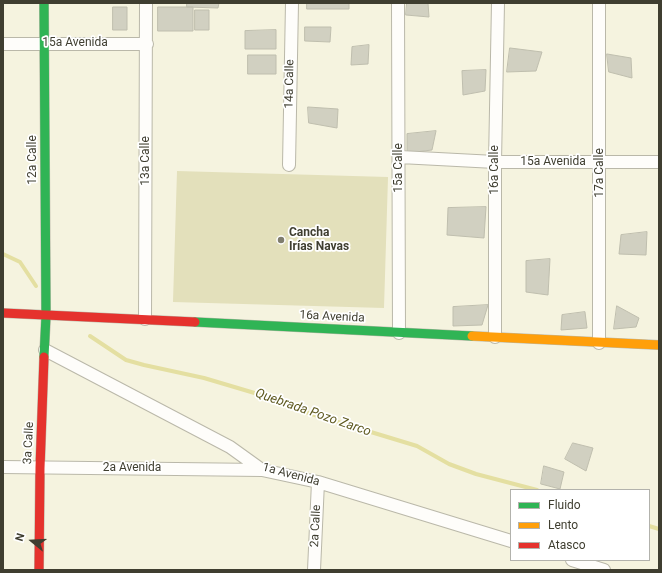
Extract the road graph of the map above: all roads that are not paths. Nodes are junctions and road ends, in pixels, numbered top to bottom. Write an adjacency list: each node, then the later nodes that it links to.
1 (44, 3): 7 (street, 12a Calle)
2 (146, 3): 9 (street, 13a Calle)
3 (292, 3): 14 (street, 14a Calle)
4 (398, 3): 10 (street, 15a Calle)
5 (498, 3): 12 (street, 16a Calle)
6 (599, 3): 11 (street, 17a Calle)
7 (44, 43): 8 (street, 15a Avenida); 9 (street, 15a Avenida); 16 (street, 12a Calle)
8 (3, 44)
9 (147, 44): 17 (street, 13a Calle)
10 (400, 157): 12 (street, 15a Avenida); 18 (street, 15a Calle)
11 (600, 161): 12 (street, 15a Avenida); 13 (street, 15a Avenida); 20 (street, 17a Calle)
12 (495, 162): 19 (street, 16a Calle)
13 (659, 162)
14 (289, 165)
15 (3, 313): 16 (street, 16a Avenida)
16 (46, 316): 17 (street, 16a Avenida); 22 (street, 3a Calle)
17 (145, 319): 18 (street, 16a Avenida)
18 (399, 333): 19 (street, 16a Avenida)
19 (495, 337): 20 (street, 16a Avenida)
20 (599, 343): 21 (street, 16a Avenida)
21 (659, 345)
22 (45, 350): 24 (street, 3a Calle); 25 (street, 1a Avenida)
23 (3, 467): 24 (street, 2a Avenida)
24 (40, 468): 25 (street, 2a Avenida); 29 (street, 3a Calle)
25 (262, 470): 26 (street, 1a Avenida)
26 (318, 482): 27 (street, 1a Avenida); 30 (street, 2a Calle)
27 (510, 542)
28 (575, 561): 31 (street)
29 (39, 570)
30 (314, 570)
31 (604, 570)

